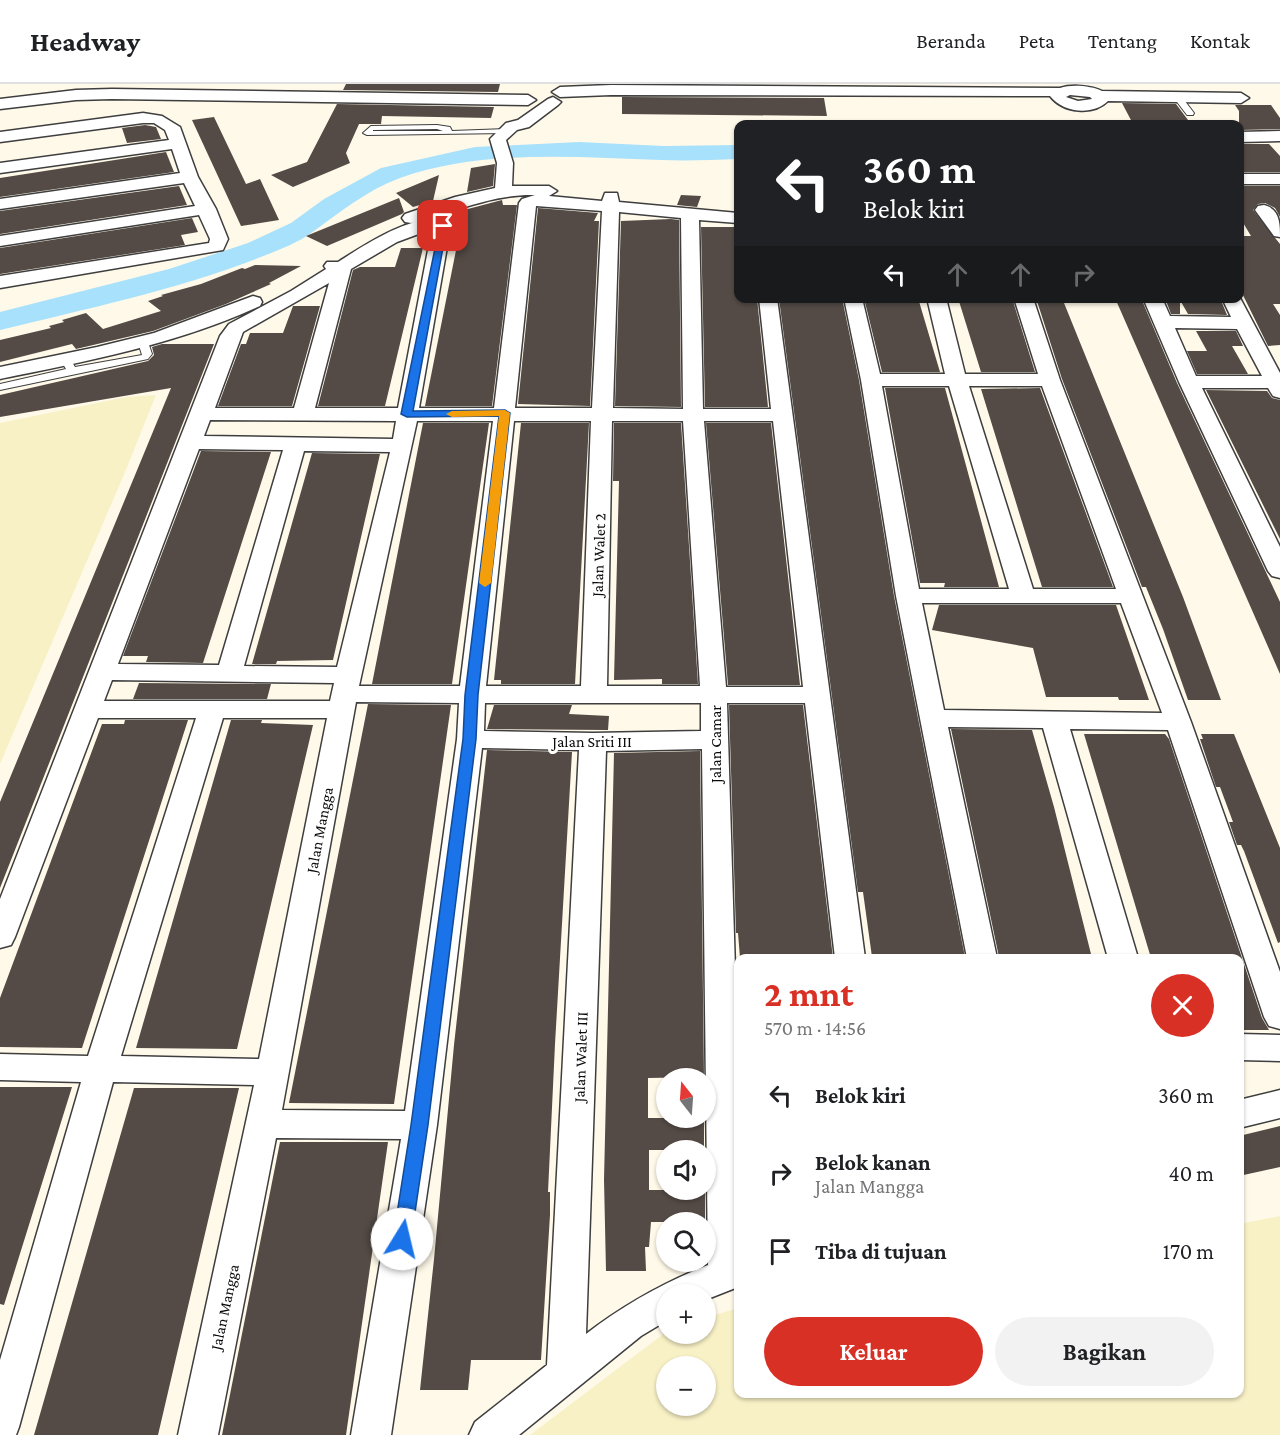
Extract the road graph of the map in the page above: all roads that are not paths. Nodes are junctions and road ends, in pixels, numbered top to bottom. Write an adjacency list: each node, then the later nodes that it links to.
1 (70, 90): 3 (street); 6 (street); 7 (street)
2 (836, 92): 3 (street); 4 (street)
3 (547, 94): 10 (street); 10 (street)
4 (1178, 98): 5 (street); 8 (lane)
5 (1241, 98)
6 (0, 99)
7 (0, 104)
8 (1190, 113)
9 (450, 133): 9 (lane); 10 (lane)
10 (506, 133): 19 (street)
11 (1280, 136): 13 (street)
12 (0, 137): 14 (street)
13 (1244, 137)
14 (179, 143): 15 (street); 16 (street)
15 (0, 168)
16 (190, 177): 21 (street); 23 (street)
17 (1244, 179): 18 (street)
18 (1280, 179)
19 (503, 191): 20 (street); 29 (street)
20 (611, 202): 22 (street); 25 (street); 49 (street); 52 (street, Jalan Walet 2)
21 (0, 204)
22 (734, 207)
23 (207, 210): 28 (street); 31 (street)
24 (1264, 210): 27 (street)
25 (690, 214): 26 (street); 53 (street, Jalan Camar)
26 (734, 218)
27 (1280, 232)
28 (0, 241)
29 (317, 264): 30 (street); 40 (street)
30 (342, 268): 48 (street); 50 (street); 51 (street, Jalan Mangga)
31 (0, 282)
32 (769, 303): 54 (street)
33 (854, 303): 42 (street)
34 (937, 303): 43 (street)
35 (1025, 303): 44 (street)
36 (1154, 303): 38 (street)
37 (1235, 303): 39 (street)
38 (1164, 322): 39 (street); 45 (street)
39 (1245, 323): 47 (street)
40 (68, 365): 41 (street); 46 (lane)
41 (0, 373)
42 (871, 380): 43 (street); 59 (street)
43 (957, 380): 44 (street); 60 (street)
44 (1050, 381): 61 (street)
45 (1189, 382): 47 (street); 58 (street)
46 (0, 387)
47 (1277, 387)
48 (303, 413): 50 (street); 51 (street)
49 (505, 413): 51 (street); 52 (street); 65 (street)
50 (202, 414): 55 (street)
51 (407, 414): 57 (street, Jalan Mangga)
52 (602, 414): 53 (street); 66 (street, Jalan Walet 2)
53 (693, 414): 54 (street); 68 (street, Jalan Camar)
54 (783, 415): 67 (street)
55 (190, 442): 56 (street); 62 (street)
56 (295, 444): 57 (street); 63 (street)
57 (402, 446): 64 (street, Jalan Mangga)
58 (1277, 560)
59 (908, 596): 60 (street); 71 (street)
60 (1023, 596): 61 (street)
61 (1132, 596): 73 (street)
62 (101, 672): 63 (street); 69 (street)
63 (229, 674): 64 (street)
64 (345, 693): 65 (street); 70 (street); 86 (street, Jalan Mangga)
65 (472, 695): 66 (street); 74 (street)
66 (594, 695): 68 (street)
67 (816, 695): 68 (street); 78 (street)
68 (714, 696): 75 (street, Jalan Camar)
69 (87, 710): 70 (street); 77 (street)
70 (212, 710): 85 (street)
71 (933, 718): 72 (street); 79 (street)
72 (1054, 720): 73 (street); 80 (street)
73 (1178, 722): 81 (street)
74 (470, 739): 76 (street, Jalan Sriti III); 90 (street)
75 (714, 740): 76 (street, Jalan Sriti III); 91 (street, Jalan Camar)
76 (593, 742): 94 (street, Jalan Walet III)
77 (0, 937)
78 (849, 954)
79 (981, 954)
80 (1122, 954)
81 (1280, 1017)
82 (1244, 1047): 83 (street)
83 (1280, 1048)
84 (0, 1067): 85 (street)
85 (101, 1067): 86 (street); 95 (street)
86 (273, 1072): 89 (street, Jalan Mangga)
87 (1280, 1104): 88 (street)
88 (1244, 1113)
89 (262, 1124): 90 (street); 96 (street, Jalan Mangga)
90 (420, 1125): 97 (street)
91 (732, 1273): 92 (street)
92 (704, 1284)
93 (656, 1307): 94 (street)
94 (566, 1373): 98 (street)
95 (0, 1427)
96 (198, 1435)
97 (371, 1435)
98 (489, 1435)

